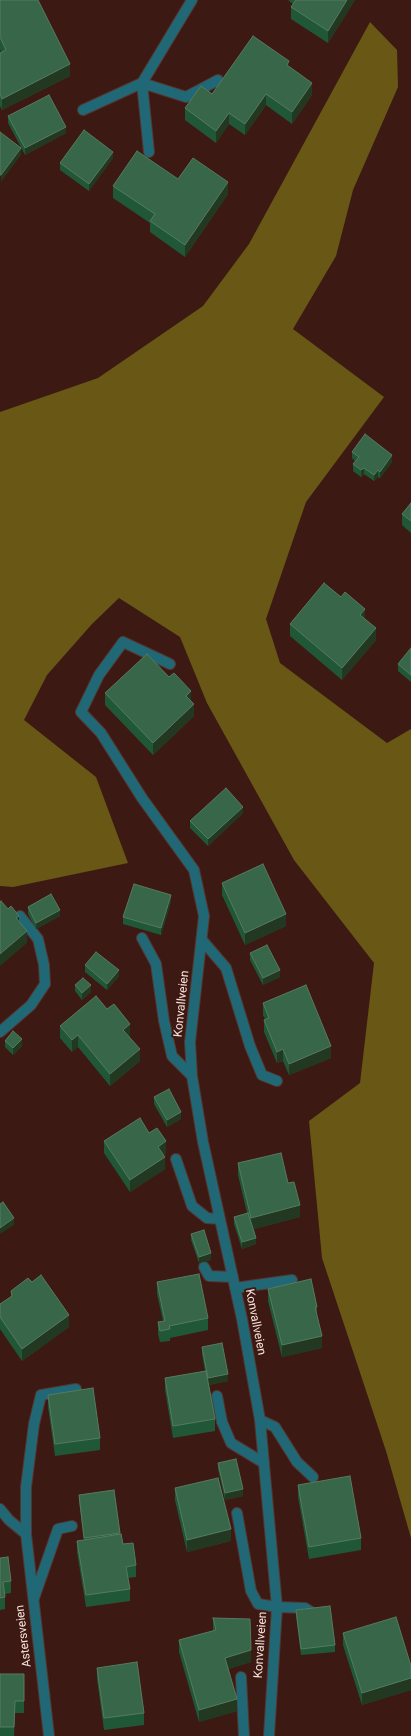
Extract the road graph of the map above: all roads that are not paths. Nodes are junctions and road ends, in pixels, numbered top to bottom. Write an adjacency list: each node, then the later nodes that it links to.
1 (192, 0): 3 (street)
2 (218, 80): 3 (street)
3 (142, 83): 4 (street); 5 (street)
4 (83, 110)
5 (149, 152)
6 (170, 664): 9 (street, Konvallveien)
7 (20, 916): 10 (street)
8 (142, 938): 11 (street)
9 (202, 940): 11 (street, Konvallveien); 12 (street)
10 (0, 1032)
11 (192, 1076): 14 (street, Konvallveien)
12 (277, 1081)
13 (176, 1159): 14 (street)
14 (220, 1220): 16 (street, Konvallveien)
15 (204, 1266): 16 (street)
16 (233, 1277): 18 (street, Konvallveien)
17 (292, 1280): 18 (street)
18 (235, 1288): 21 (street, Konvallveien)
19 (76, 1389): 27 (street, Astersveien)
20 (218, 1396): 22 (street)
21 (260, 1420): 22 (street, Konvallveien); 23 (street)
22 (264, 1462): 29 (street, Konvallveien)
23 (313, 1477)
24 (0, 1509): 27 (street)
25 (236, 1513): 29 (street)
26 (72, 1526): 28 (street)
27 (26, 1534): 28 (street, Astersveien)
28 (33, 1600): 32 (street, Astersveien)
29 (277, 1607): 30 (street); 34 (street, Konvallveien)
30 (311, 1612)
31 (241, 1677): 33 (street)
32 (49, 1736)
33 (244, 1736)
34 (269, 1736)

